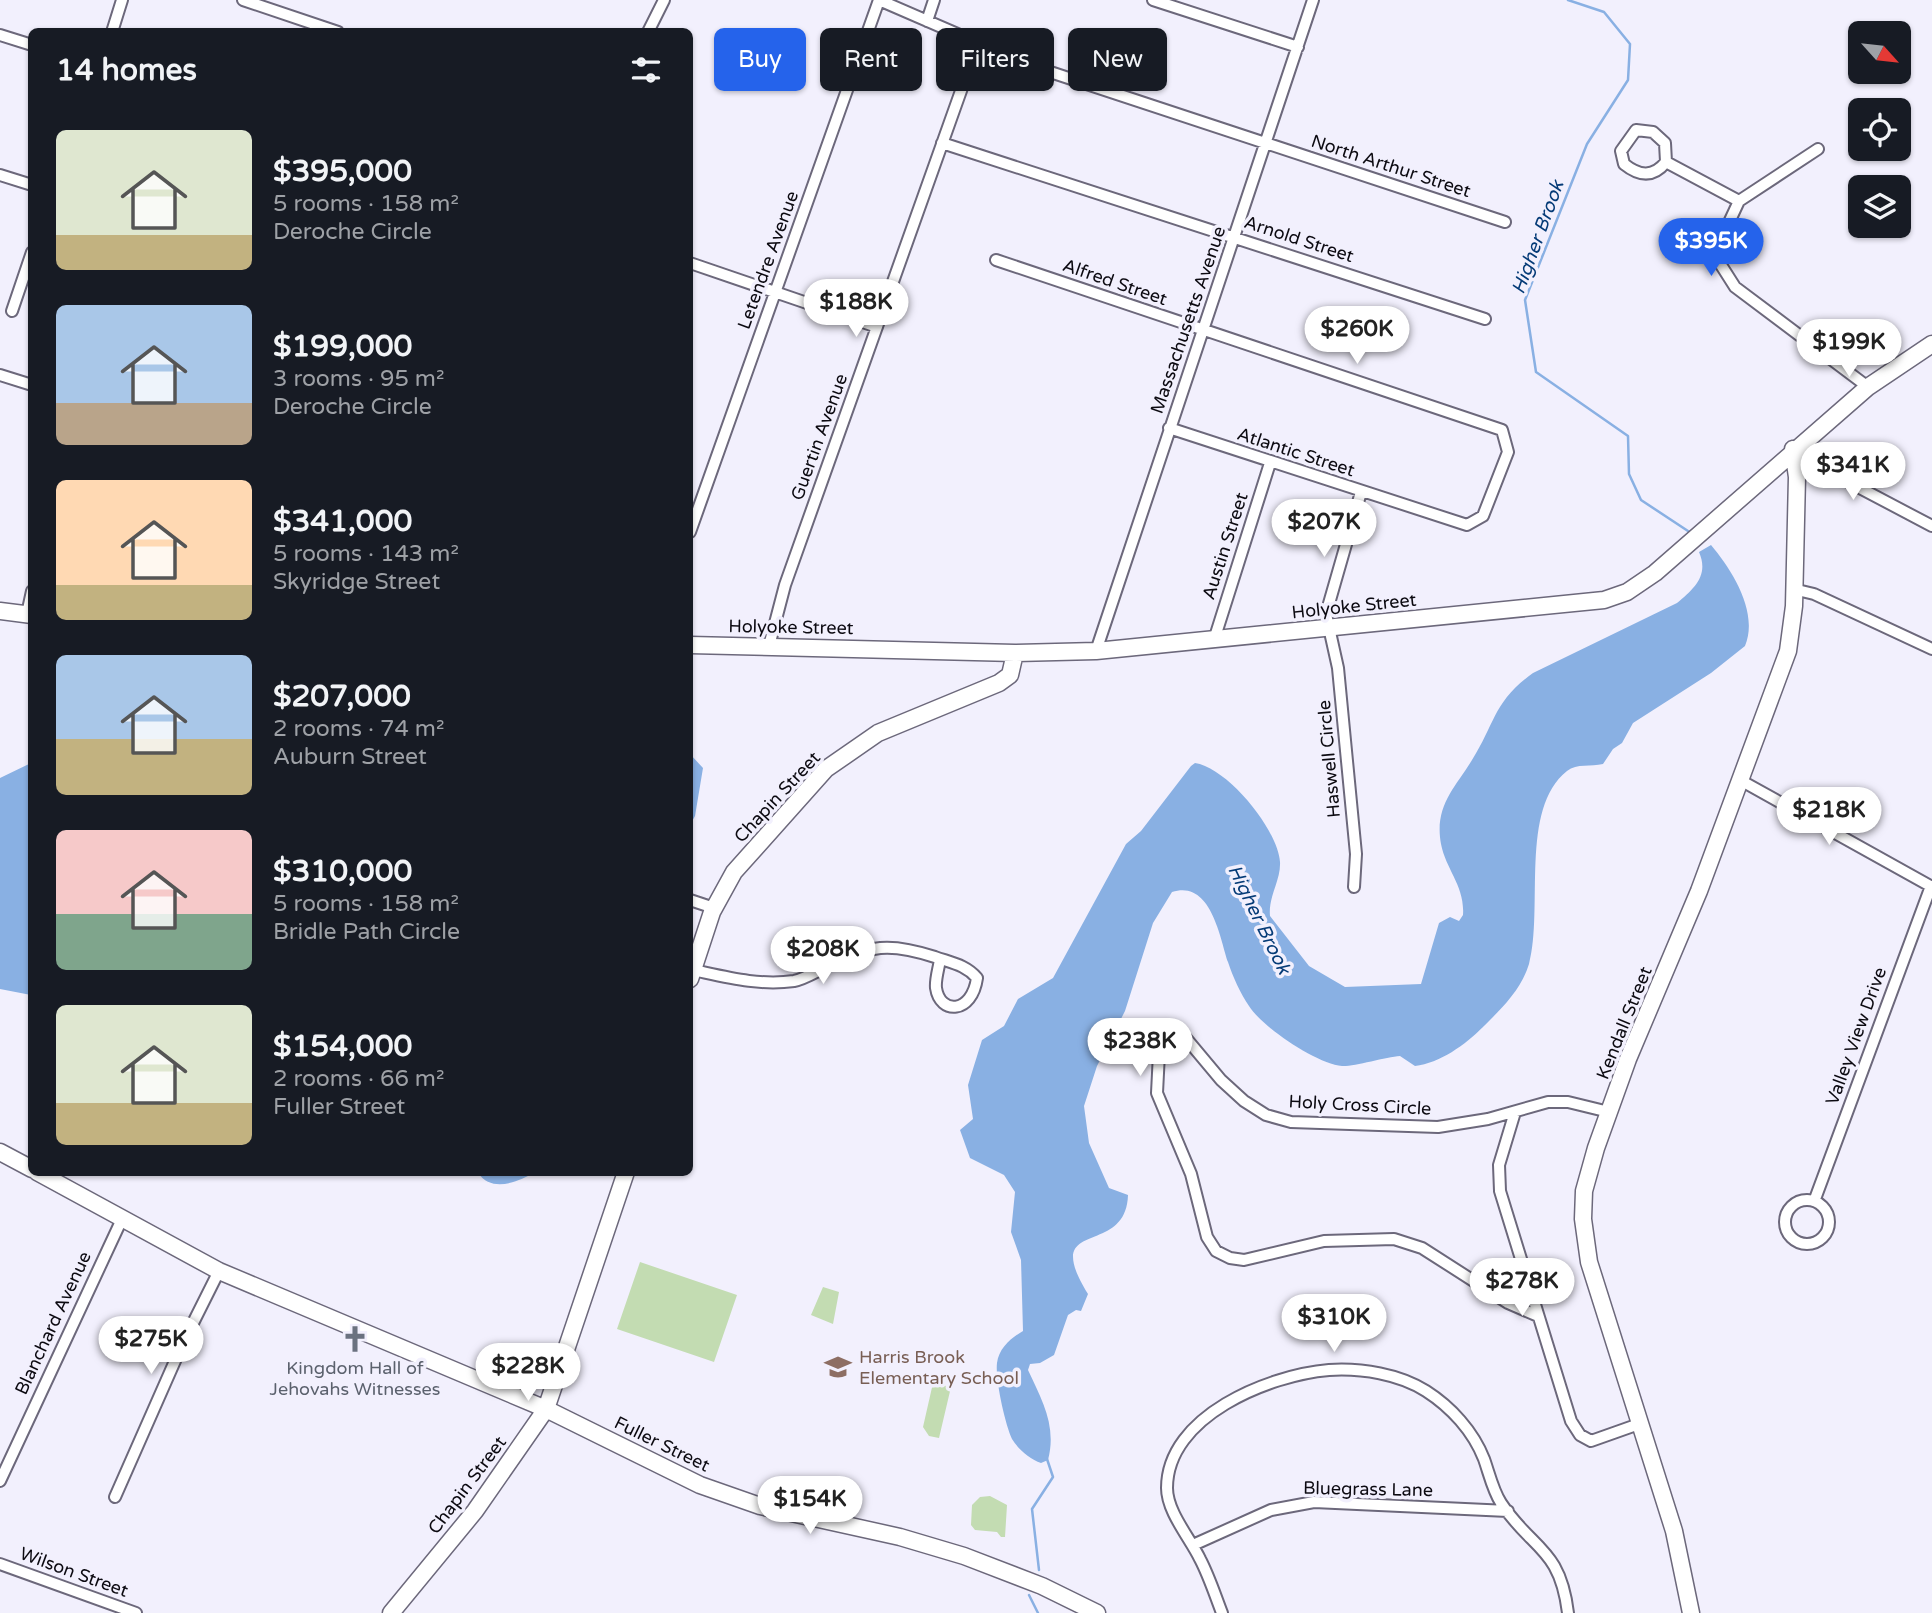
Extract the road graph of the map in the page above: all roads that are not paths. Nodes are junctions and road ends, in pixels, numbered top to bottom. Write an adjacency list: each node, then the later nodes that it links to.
1 (122, 0): 9 (street)
2 (243, 0): 10 (street)
3 (664, 0): 11 (street)
4 (878, 0): 8 (street, North Arthur Street); 30 (street, Letendre Avenue)
5 (934, 0): 8 (street)
6 (1153, 0): 15 (street)
7 (1313, 0): 15 (street, Massachusetts Avenue)
8 (927, 20): 12 (street, North Arthur Street)
9 (113, 28)
10 (326, 28)
11 (650, 28)
12 (945, 28)
13 (0, 35): 14 (street)
14 (28, 44)
15 (1298, 47): 19 (street, Massachusetts Avenue)
16 (1054, 73): 19 (street, North Arthur Street)
17 (961, 91): 18 (street, Guertin Avenue)
18 (942, 143): 26 (street, Arnold Street); 33 (street, Guertin Avenue)
19 (1265, 143): 25 (street, North Arthur Street); 26 (street, Massachusetts Avenue)
20 (1818, 149): 24 (street)
21 (1666, 162): 21 (street); 24 (street)
22 (0, 175): 23 (street)
23 (28, 184)
24 (1740, 201): 38 (street)
25 (1505, 222)
26 (1235, 237): 32 (street, Arnold Street); 34 (street, Massachusetts Avenue)
27 (996, 260): 34 (street, Alfred Street)
28 (28, 264): 31 (street)
29 (693, 264): 30 (street)
30 (776, 293): 33 (street); 44 (street, Letendre Avenue)
31 (12, 312)
32 (1485, 318)
33 (877, 327): 52 (street, Guertin Avenue)
34 (1203, 332): 39 (street, Massachusetts Avenue); 40 (street, Alfred Street)
35 (1932, 344): 38 (street, Holyoke Street)
36 (0, 375): 37 (street)
37 (28, 384)
38 (1868, 387): 41 (street, Holyoke Street)
39 (1169, 428): 42 (street, Atlantic Street); 54 (street, Massachusetts Avenue)
40 (1502, 430): 43 (street, Atlantic Street)
41 (1793, 449): 45 (street); 46 (street, Kendall Street); 49 (street, Holyoke Street)
42 (1270, 463): 43 (street, Atlantic Street); 50 (street, Austin Street)
43 (1361, 492): 49 (street, Haswell Circle)
44 (693, 524)
45 (1932, 526)
46 (1793, 589): 53 (street); 56 (street, Kendall Street)
47 (0, 611): 48 (street)
48 (28, 614)
49 (1329, 628): 50 (street, Holyoke Street); 58 (street, Haswell Circle)
50 (1214, 640): 54 (street, Holyoke Street)
51 (693, 645): 52 (street, Holyoke Street)
52 (769, 646): 55 (street, Holyoke Street)
53 (1932, 649)
54 (1096, 651): 55 (street, Holyoke Street)
55 (1015, 653): 60 (street, Chapin Street)
56 (1740, 780): 57 (street); 65 (street, Kendall Street)
57 (1931, 886): 70 (street, Valley View Drive)
58 (1354, 887)
59 (693, 901): 60 (street)
60 (714, 908): 62 (street, Chapin Street)
61 (940, 959): 61 (street); 63 (street)
62 (693, 968)
63 (693, 974)
64 (1515, 1112): 65 (street, Holy Cross Circle); 73 (street); 73 (street, Holy Cross Circle)
65 (1609, 1112): 75 (street, Kendall Street)
66 (0, 1152): 67 (street)
67 (28, 1167)
68 (44, 1176): 71 (street, Fuller Street)
69 (625, 1176): 74 (street, Chapin Street)
70 (1815, 1199): 70 (street)
71 (122, 1219): 72 (street, Fuller Street); 76 (street, Blanchard Avenue)
72 (219, 1271): 74 (street, Fuller Street); 77 (street)
73 (1538, 1316): 75 (street)
74 (546, 1409): 82 (street, Chapin Street); 83 (street, Fuller Street)
75 (1639, 1424): 86 (street, Kendall Street)
76 (0, 1481)
77 (115, 1497)
78 (1508, 1511): 79 (street, Bluegrass Lane); 79 (street); 85 (street)
79 (1192, 1545): 84 (street)
80 (0, 1564): 81 (street, Wilson Street)
81 (136, 1613)
82 (391, 1613)
83 (1097, 1613)
84 (1222, 1613)
85 (1568, 1613)
86 (1691, 1613)

